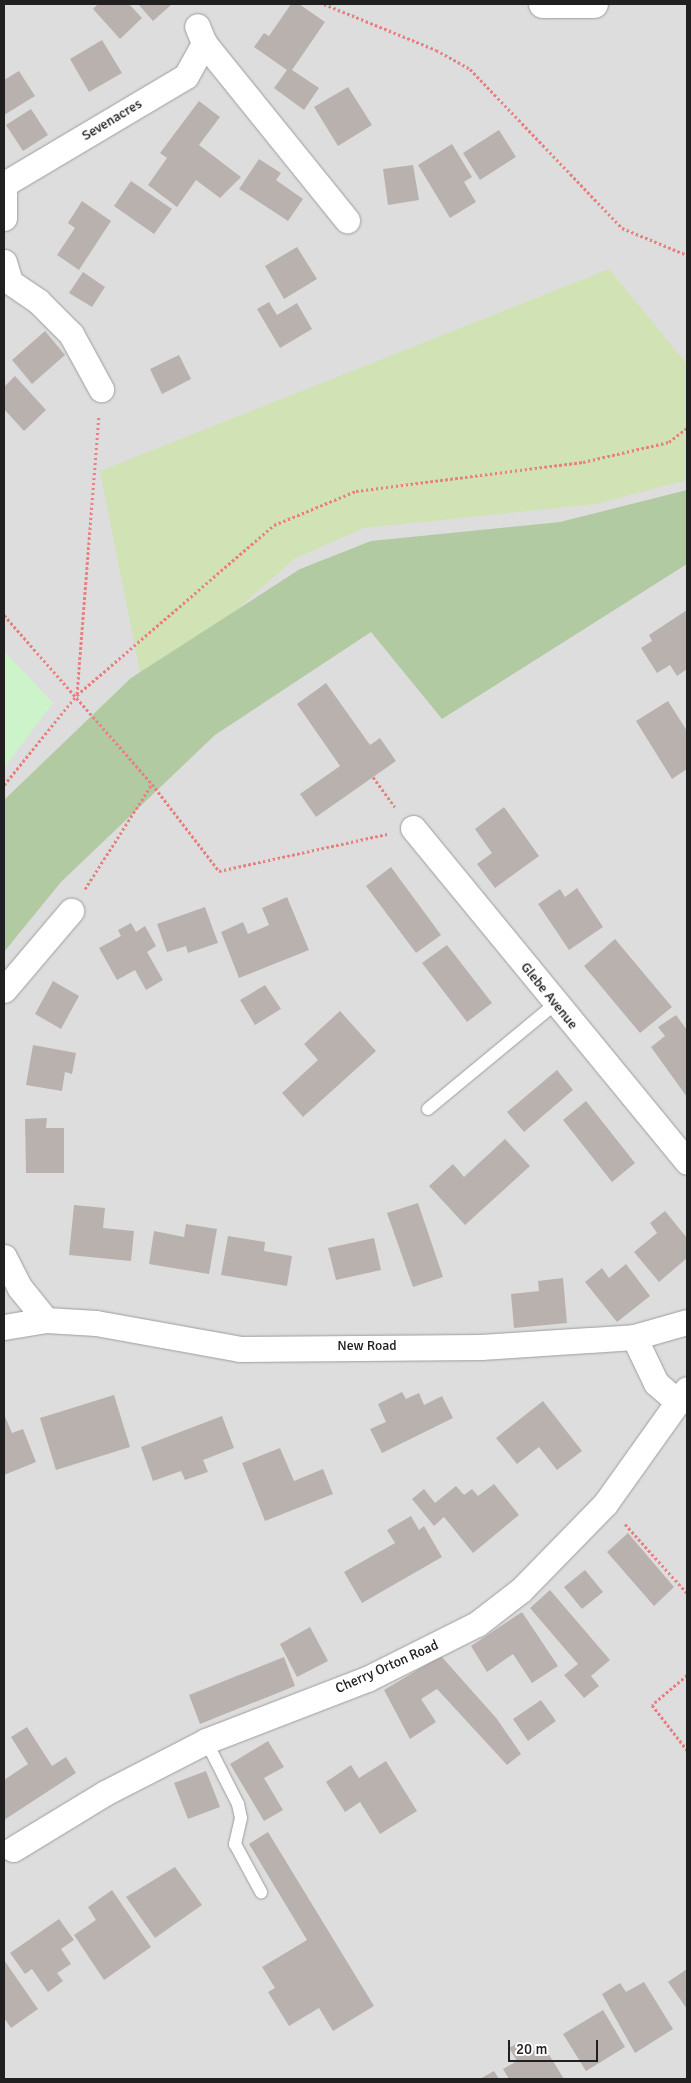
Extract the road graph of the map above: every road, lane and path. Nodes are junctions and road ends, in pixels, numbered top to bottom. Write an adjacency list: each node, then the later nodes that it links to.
1 (324, 4): 7 (path)
2 (542, 4): 3 (street)
3 (594, 4)
4 (5, 182): 5 (street, Sevenacres); 6 (street, Sevenacres)
5 (4, 218)
6 (347, 220)
7 (687, 256)
8 (4, 262): 9 (street)
9 (101, 389): 12 (path)
10 (687, 428): 12 (path)
11 (4, 615): 12 (path)
12 (77, 694): 14 (path); 15 (path)
13 (372, 778): 16 (path)
14 (152, 784): 16 (path); 17 (path)
15 (4, 785)
16 (413, 828): 19 (street, Glebe Avenue)
17 (71, 911): 18 (street)
18 (4, 990)
19 (555, 1004): 20 (lane); 21 (street, Glebe Avenue)
20 (428, 1109)
21 (687, 1162)
22 (4, 1257): 23 (street)
23 (46, 1320): 25 (street, New Road); 26 (street, New Road)
24 (687, 1322): 26 (street, New Road)
25 (4, 1327)
26 (634, 1337): 27 (street)
27 (682, 1395): 28 (street, Cherry Orton Road)
28 (605, 1504): 29 (path); 31 (street, Cherry Orton Road)
29 (687, 1593)
30 (687, 1675): 32 (path)
31 (206, 1741): 33 (street, Cherry Orton Road); 34 (lane)
32 (687, 1750)
33 (13, 1850)
34 (261, 1892)

